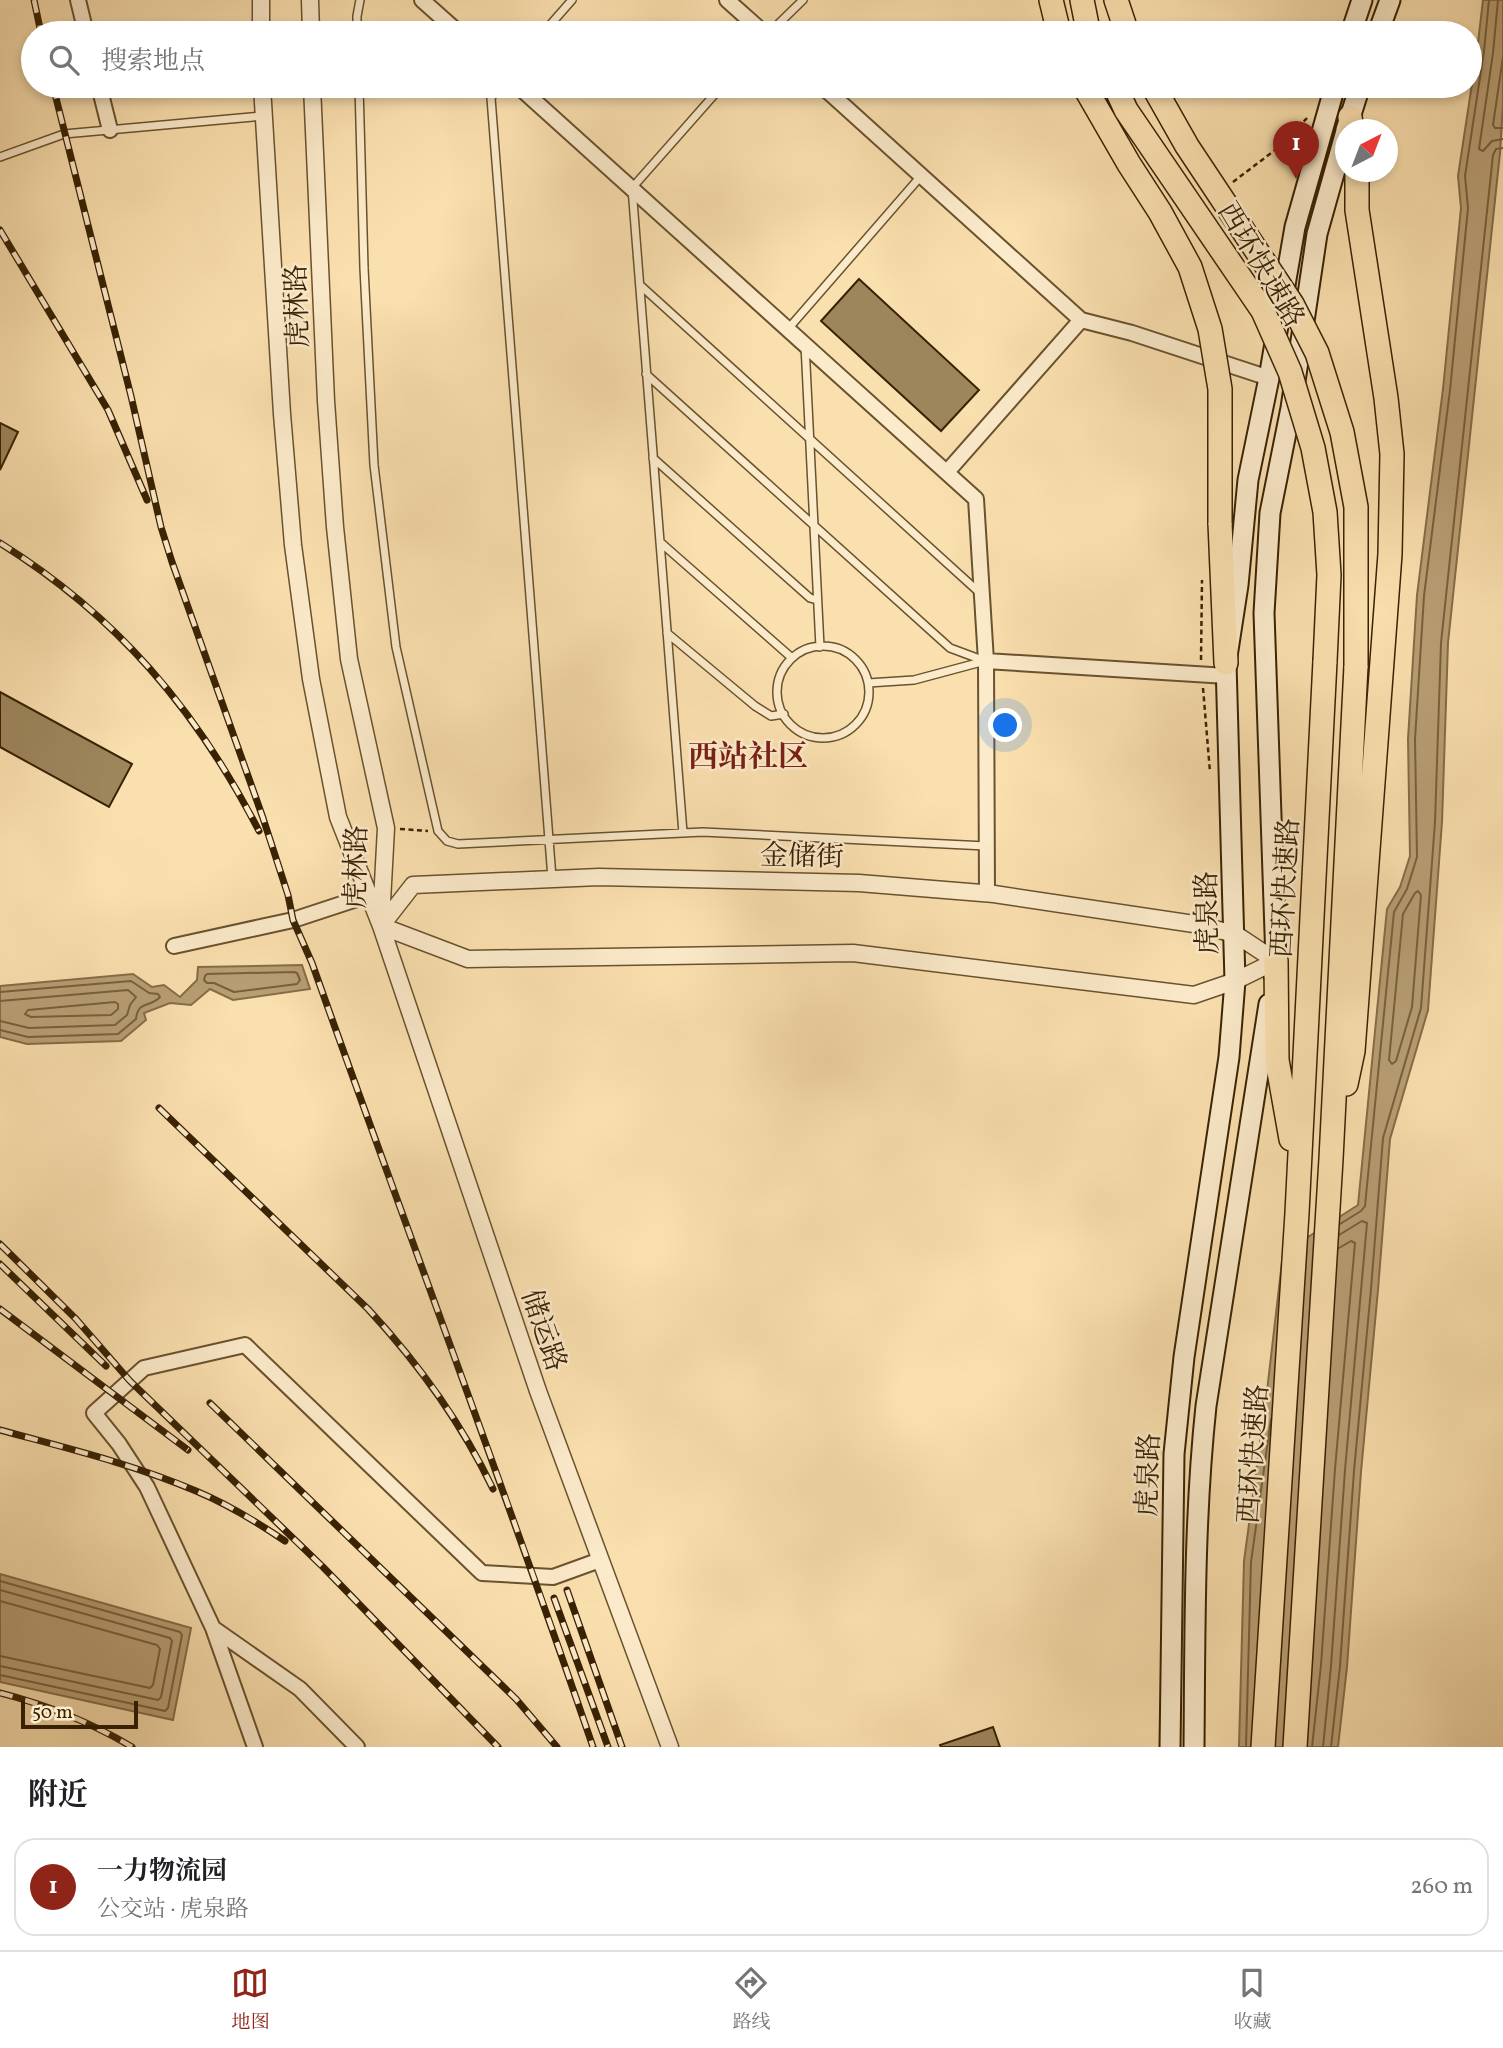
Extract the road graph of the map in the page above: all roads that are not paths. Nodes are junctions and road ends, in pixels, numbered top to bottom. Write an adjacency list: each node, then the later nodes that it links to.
1 (78, 0): 14 (street)
2 (261, 0): 15 (street)
3 (310, 0): 16 (street)
4 (360, 0): 17 (lane)
5 (422, 0): 18 (street)
6 (572, 0): 19 (lane)
7 (727, 0): 20 (street)
8 (803, 0): 21 (lane)
9 (1051, 0): 22 (highway)
10 (1082, 0): 23 (highway)
11 (1116, 0): 24 (highway)
12 (1362, 0): 25 (main road)
13 (1390, 0): 26 (main road)
14 (83, 21)
15 (261, 21)
16 (311, 21)
17 (356, 21)
18 (446, 21)
19 (554, 21)
20 (752, 21)
21 (780, 21)
22 (1056, 21)
23 (1086, 21)
24 (1123, 21)
25 (1355, 21)
26 (1382, 21)
27 (102, 98): 42 (street)
28 (262, 98): 40 (street, 虎林路)
29 (313, 98): 74 (street, 虎林路)
30 (359, 98): 69 (lane)
31 (491, 98): 69 (lane)
32 (531, 98): 47 (street)
33 (711, 98): 47 (lane)
34 (835, 98): 45 (street)
35 (1091, 98): 65 (highway, bridge)
36 (1122, 98): 80 (highway, 西环快速路, bridge)
37 (1160, 98): 79 (highway, 西环快速路, bridge)
38 (1332, 98): 53 (main road, 虎泉路)
39 (1356, 98): 41 (main road, 虎泉路)
40 (263, 116): 42 (lane); 73 (street, 虎林路)
41 (1350, 119)
42 (110, 130): 43 (lane)
43 (0, 157)
44 (1335, 172): 77 (main road, 虎泉路)
45 (922, 176): 49 (street); 50 (lane)
46 (1357, 182): 79 (highway)
47 (632, 188): 48 (lane); 50 (street)
48 (639, 284): 52 (lane); 54 (lane)
49 (1081, 320): 53 (street); 56 (street)
50 (789, 330): 51 (street)
51 (805, 344): 54 (lane); 56 (street)
52 (646, 373): 55 (lane); 57 (lane)
53 (1269, 378): 65 (main road, 虎泉路)
54 (810, 439): 57 (lane); 59 (lane)
55 (653, 458): 58 (lane); 60 (lane)
56 (947, 472): 59 (street)
57 (814, 525): 60 (lane); 64 (lane)
58 (660, 542): 61 (lane); 63 (lane)
59 (982, 594): 64 (street)
60 (817, 600): 62 (lane)
61 (667, 633): 67 (lane); 68 (lane)
62 (820, 647): 63 (lane); 66 (lane)
63 (792, 658): 67 (lane)
64 (986, 661): 65 (street); 66 (lane); 70 (street)
65 (1227, 670): 75 (main road, 虎泉路)
66 (868, 683): 67 (lane)
67 (784, 714)
68 (683, 833): 69 (lane); 70 (lane)
69 (549, 838): 71 (lane)
70 (986, 846): 72 (street)
71 (552, 879): 72 (street, 金储街); 74 (street, 金储街)
72 (986, 893): 75 (street, 金储街)
73 (369, 895): 74 (street, 虎林路); 76 (street)
74 (381, 926): 78 (street); 81 (street, 储运路)
75 (1236, 934): 77 (street, 金储街); 78 (main road, 虎泉路)
76 (174, 946)
77 (1276, 961): 78 (street); 80 (highway); 87 (main road, 虎泉路)
78 (1235, 981): 86 (main road, 虎泉路)
79 (1331, 1160): 89 (highway, 西环快速路)
80 (1298, 1180): 88 (highway, 西环快速路)
81 (600, 1560): 82 (street); 85 (street, 储运路)
82 (213, 1628): 83 (street); 84 (street)
83 (255, 1747)
84 (357, 1747)
85 (670, 1747)
86 (1170, 1747)
87 (1194, 1747)
88 (1264, 1747)
89 (1295, 1747)

